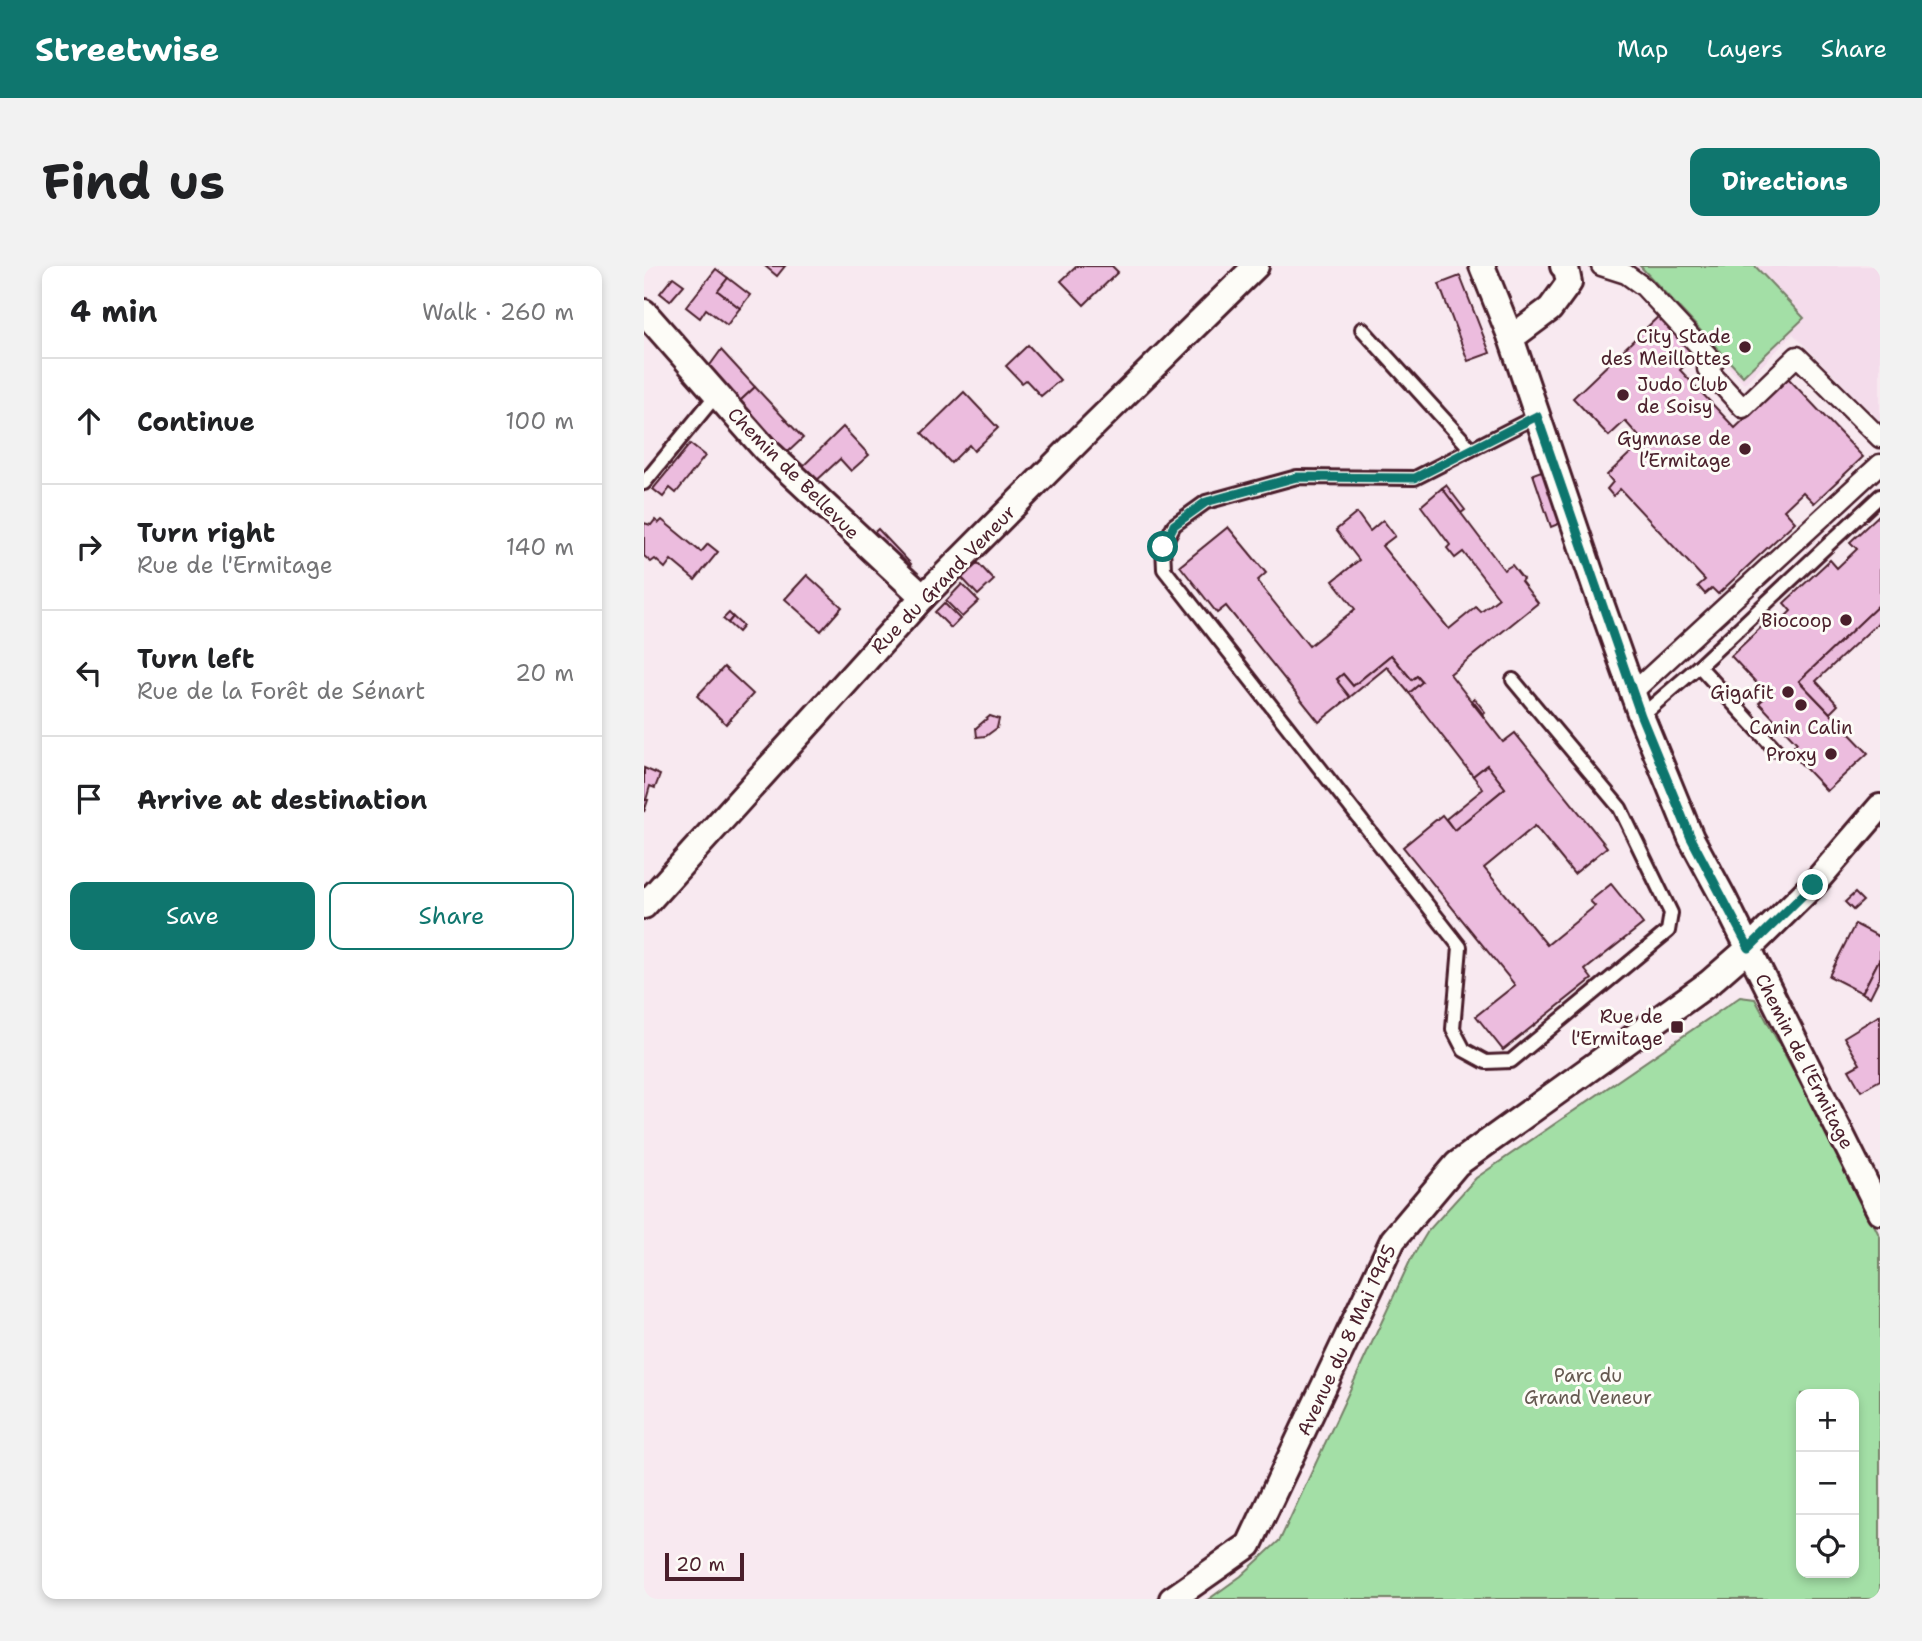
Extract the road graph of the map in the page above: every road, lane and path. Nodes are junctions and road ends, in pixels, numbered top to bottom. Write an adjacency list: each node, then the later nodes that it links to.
1 (1256, 266): 15 (street, Rue du Grand Veneur)
2 (1482, 266): 7 (street)
3 (1601, 266): 10 (street)
4 (1571, 267): 7 (street)
5 (644, 312): 8 (street, Chemin de Bellevue)
6 (1362, 329): 11 (lane)
7 (1511, 338): 9 (street)
8 (717, 394): 13 (lane); 15 (street, Chemin de Bellevue)
9 (1537, 416): 11 (lane); 18 (street)
10 (1880, 438)
11 (1471, 449): 17 (lane)
12 (1880, 464): 18 (street)
13 (644, 483)
14 (1880, 496): 16 (lane)
15 (923, 597): 22 (street, Rue du Grand Veneur)
16 (1699, 666): 19 (lane); 20 (lane)
17 (1513, 680)
18 (1633, 692): 19 (street)
19 (1641, 716): 23 (street)
20 (1776, 750)
21 (1880, 807): 23 (street, Avenue du 8 Mai 1945)
22 (644, 906)
23 (1749, 948): 24 (street, Chemin de l'Ermitage); 25 (street, Avenue du 8 Mai 1945)
24 (1879, 1208)
25 (1172, 1599)

